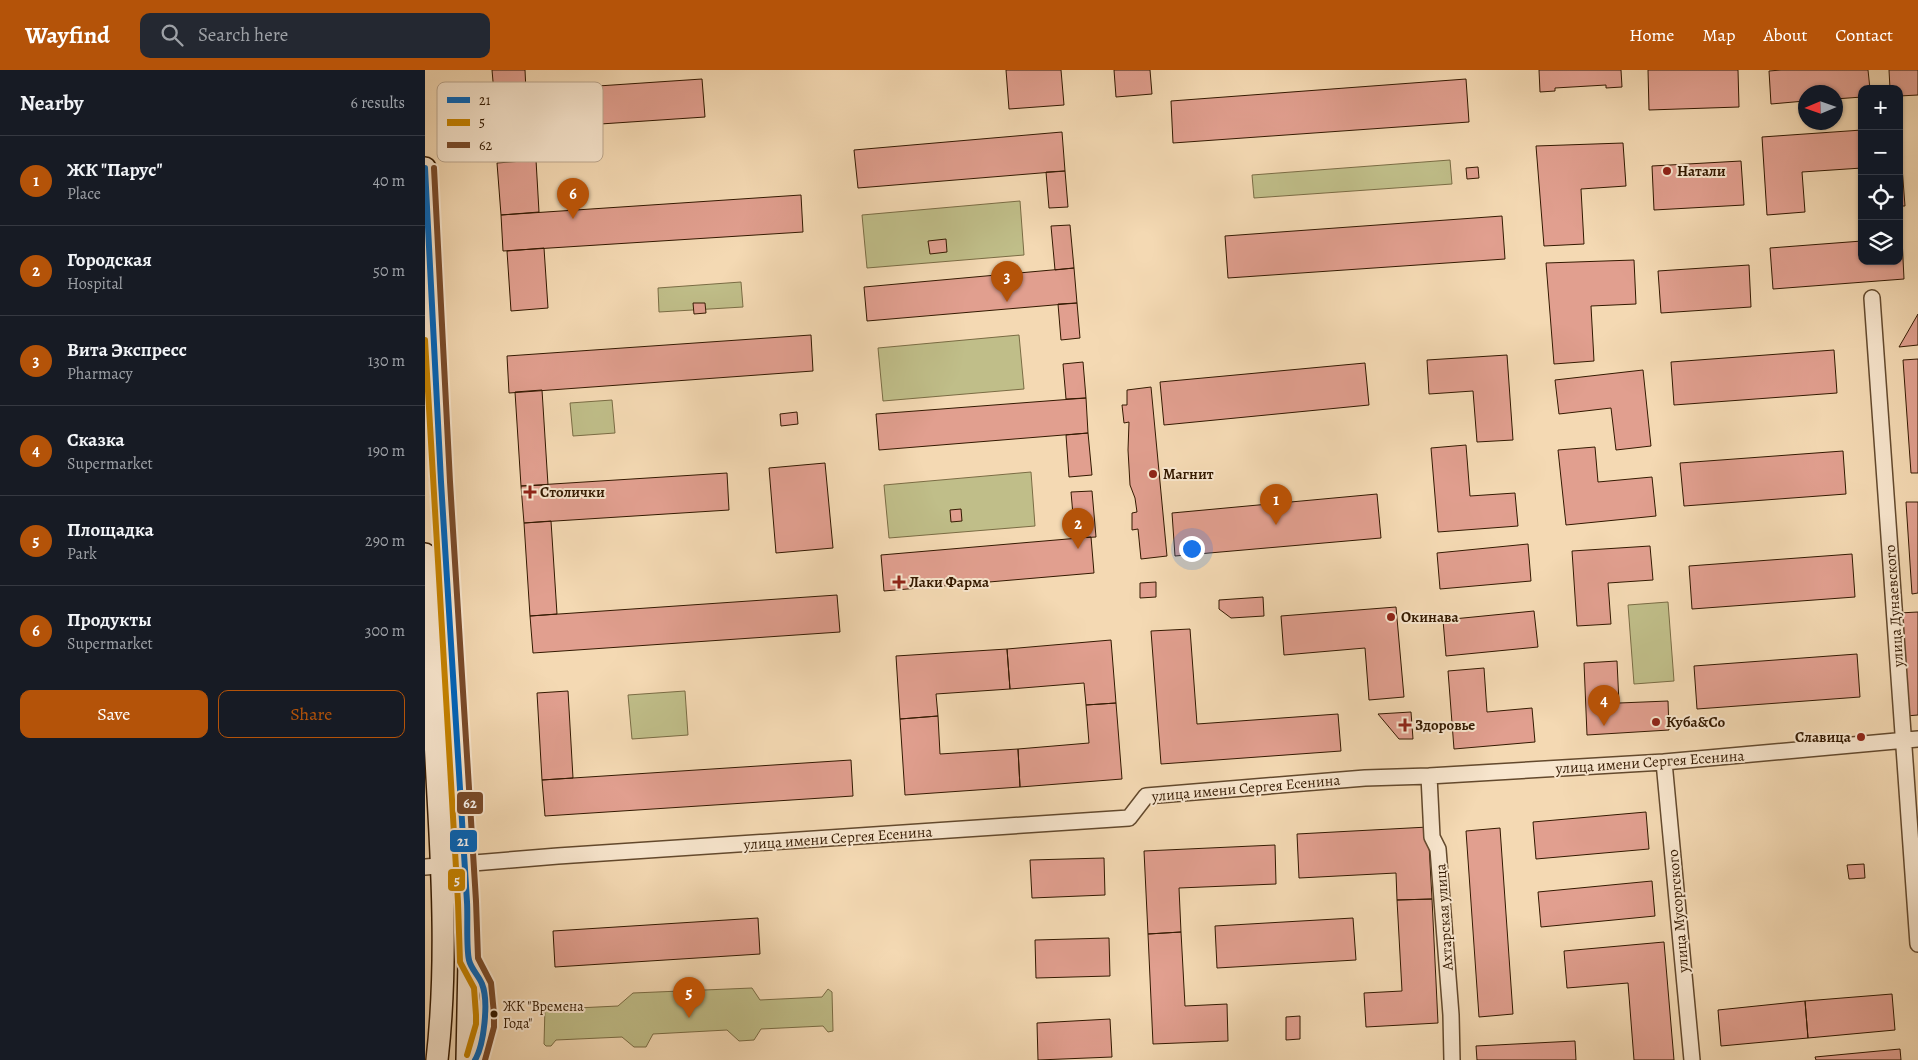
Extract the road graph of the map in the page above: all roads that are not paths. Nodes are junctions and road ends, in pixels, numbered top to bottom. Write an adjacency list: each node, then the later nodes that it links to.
1 (425, 168): 7 (main road)
2 (1872, 298): 4 (street, улица Дунаевского)
3 (425, 554): 8 (main road)
4 (1911, 740): 5 (street, улица имени Сергея Есенина); 9 (street, улица Дунаевского)
5 (1665, 762): 6 (street, улица имени Сергея Есенина); 13 (street, улица Мусоргского)
6 (1429, 776): 7 (street, улица имени Сергея Есенина); 12 (street, Ахтарская улица)
7 (465, 864): 8 (street, улица имени Сергея Есенина); 11 (main road)
8 (433, 866): 10 (main road)
9 (1918, 944)
10 (437, 1060)
11 (467, 1060)
12 (1453, 1060)
13 (1692, 1060)

